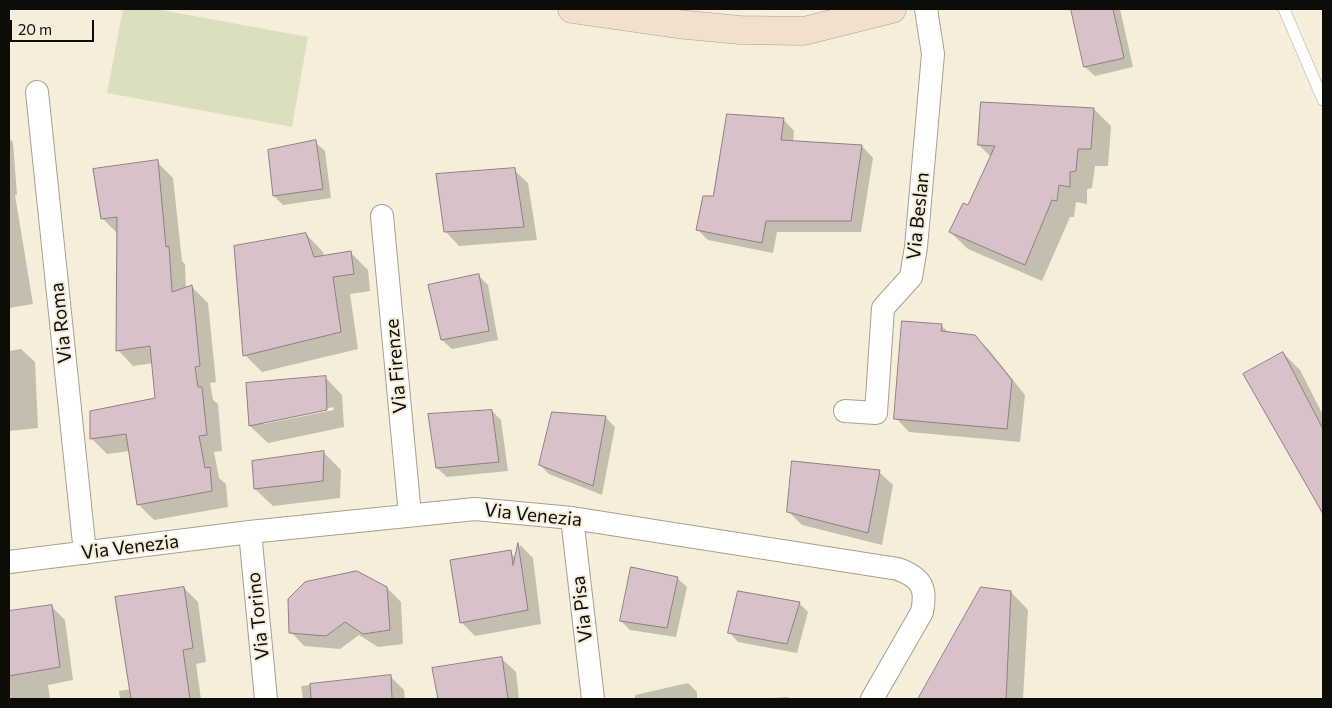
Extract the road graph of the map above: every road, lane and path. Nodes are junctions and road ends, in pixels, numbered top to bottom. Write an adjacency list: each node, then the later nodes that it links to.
1 (572, 9): 2 (main road)
2 (892, 9)
3 (926, 9): 8 (street, Via Beslan)
4 (1284, 9): 6 (lane)
5 (37, 92): 12 (street, Via Roma)
6 (1323, 100)
7 (382, 216): 9 (street, Via Firenze)
8 (845, 411)
9 (410, 515): 10 (street, Via Venezia); 11 (street, Via Venezia)
10 (572, 518): 15 (street, Via Pisa); 16 (street, Via Venezia)
11 (250, 532): 12 (street, Via Venezia); 14 (street, Via Torino)
12 (86, 553): 13 (street, Via Venezia)
13 (9, 562)
14 (266, 699)
15 (593, 699)
16 (872, 699)

